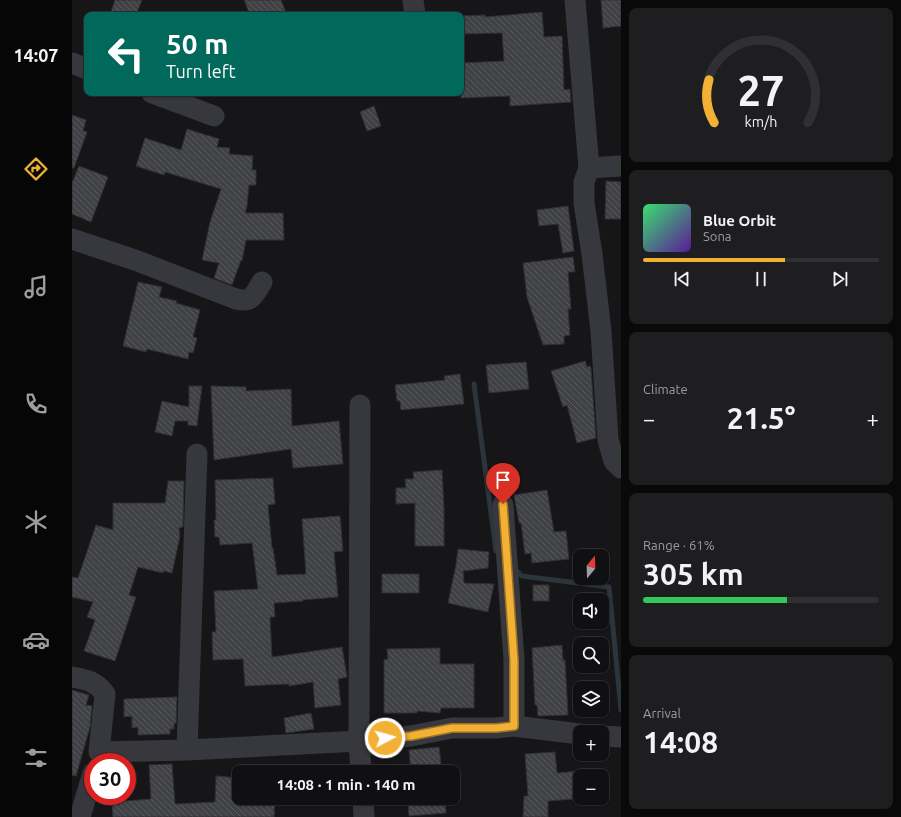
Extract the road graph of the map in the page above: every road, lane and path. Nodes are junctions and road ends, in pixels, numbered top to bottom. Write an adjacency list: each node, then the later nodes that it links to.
1 (413, 0): 3 (street)
2 (575, 0): 9 (street)
3 (415, 12)
4 (72, 63): 5 (street)
5 (84, 67)
6 (160, 96): 7 (street)
7 (214, 116)
8 (621, 166): 9 (street)
9 (589, 168): 14 (street)
10 (72, 239): 11 (street)
11 (262, 282)
12 (360, 405): 21 (street)
13 (197, 454): 22 (street)
14 (621, 468)
15 (503, 504): 17 (street)
16 (72, 677): 23 (street)
17 (514, 726): 18 (street); 21 (street)
18 (573, 733)
19 (609, 736): 20 (street)
20 (621, 737)
21 (359, 741): 22 (street); 25 (street)
22 (187, 750): 24 (street)
23 (98, 753)
24 (136, 754)
25 (361, 765)
26 (84, 803): 28 (street)
27 (363, 805): 29 (street)
28 (80, 817)
29 (364, 817)

